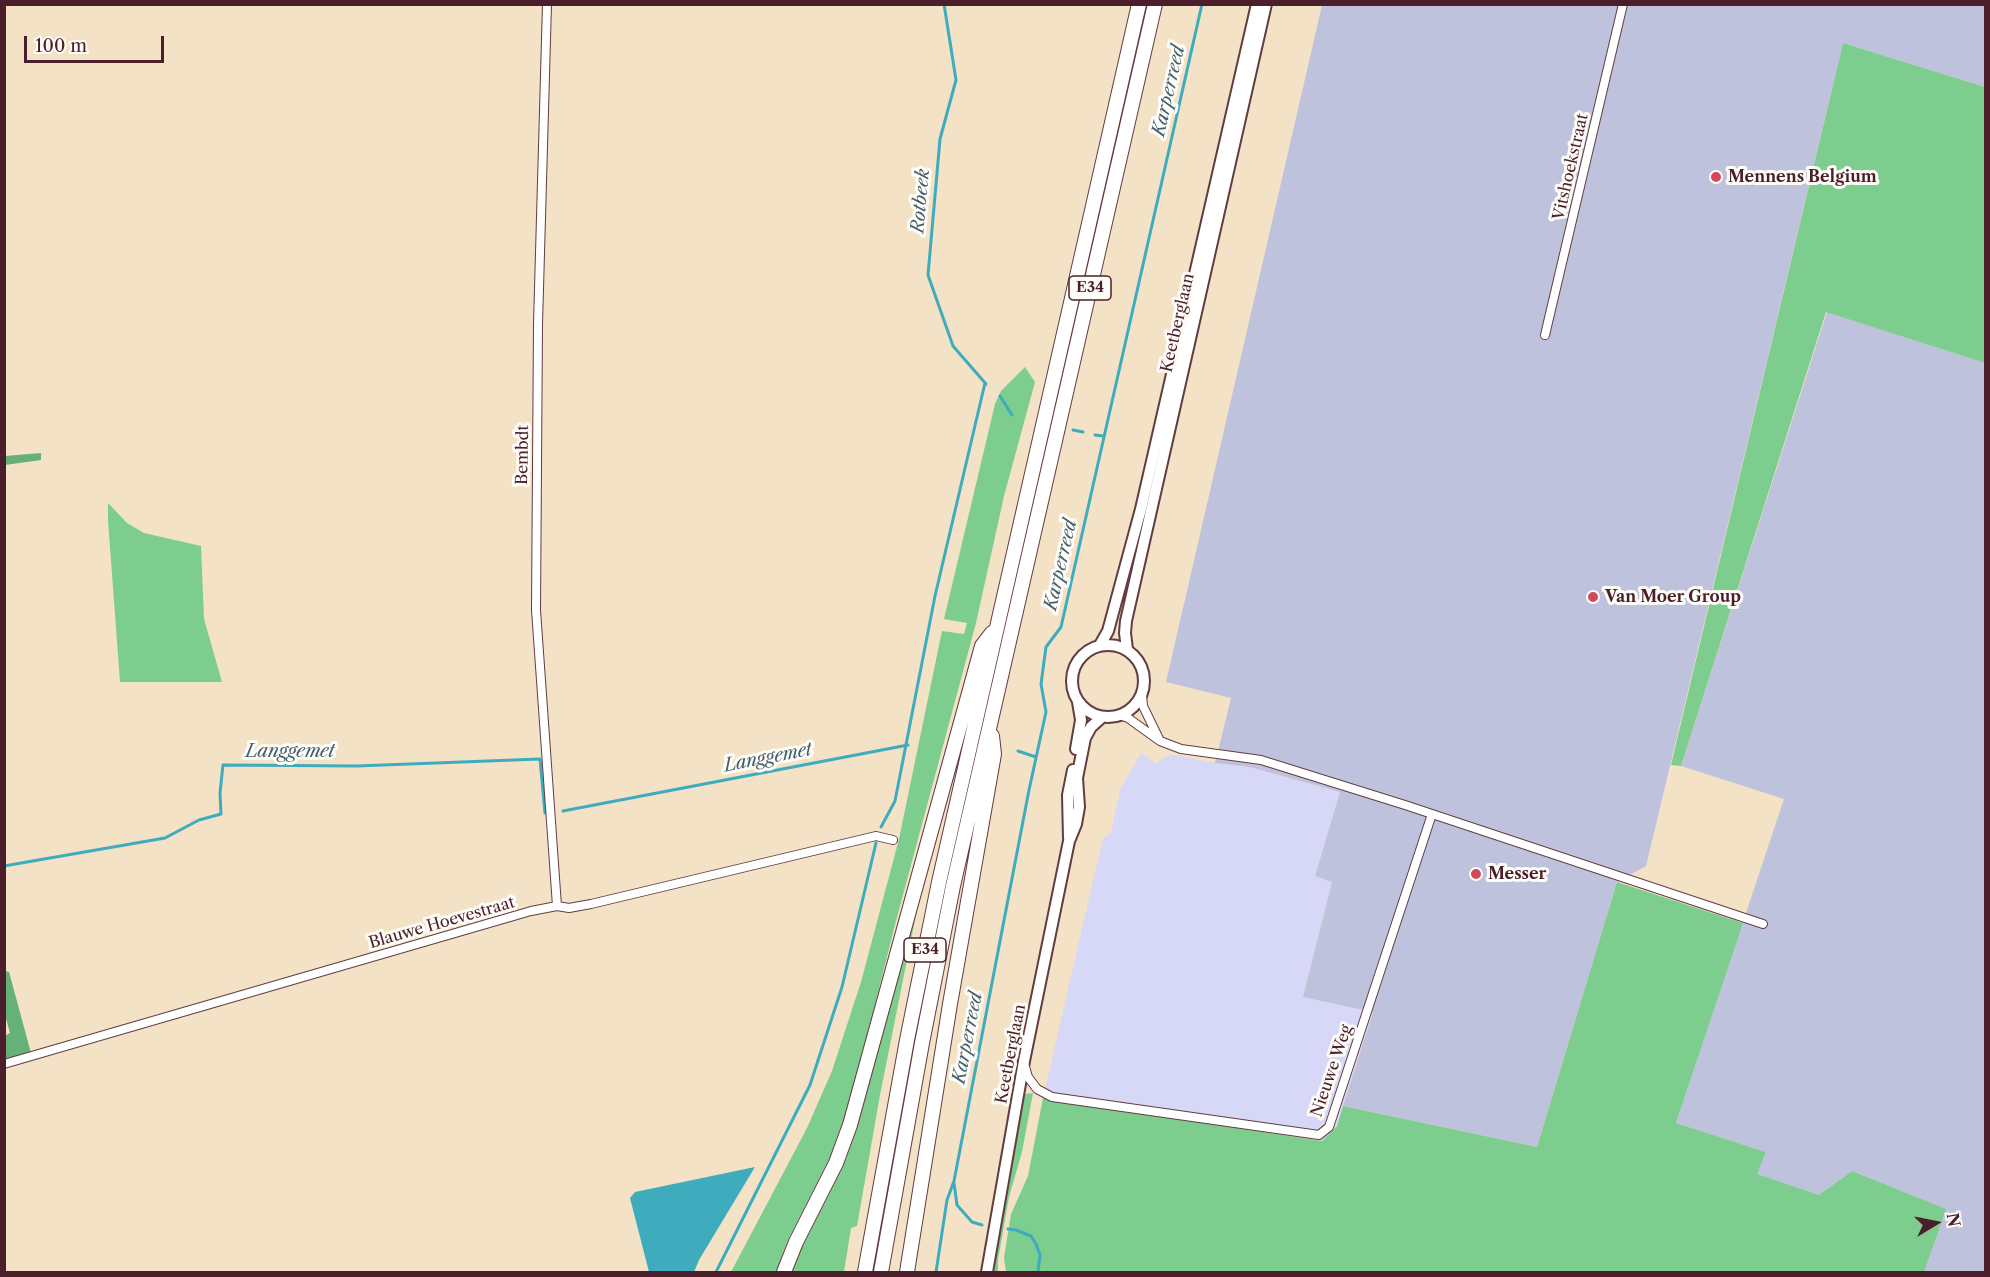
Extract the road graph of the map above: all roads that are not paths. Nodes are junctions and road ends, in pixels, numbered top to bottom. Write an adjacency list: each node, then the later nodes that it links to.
1 (546, 4): 20 (street, Bembdt)
2 (1138, 4): 8 (highway, E34)
3 (1155, 4): 15 (highway, E34)
4 (1257, 4): 9 (main road, Keetberglaan)
5 (1266, 4): 10 (main road, Keetberglaan)
6 (1623, 4): 7 (street, Vitshoekstraat)
7 (1545, 335)
8 (996, 629): 24 (highway); 25 (highway, E34)
9 (1100, 645): 10 (main road); 12 (main road)
10 (1127, 649): 11 (main road)
11 (1142, 695): 13 (main road); 16 (street)
12 (1078, 702): 14 (main road); 19 (main road, Keetberglaan)
13 (1120, 715): 14 (main road); 16 (street)
14 (1102, 717): 19 (main road, Keetberglaan)
15 (990, 726): 26 (highway, E34); 27 (highway)
16 (1160, 741): 17 (street)
17 (1432, 814): 21 (street); 22 (street, Nieuwe Weg)
18 (893, 840): 20 (street, Blauwe Hoevestraat)
19 (1069, 842): 22 (main road, Keetberglaan)
20 (557, 906): 23 (street, Blauwe Hoevestraat)
21 (1762, 924)
22 (1024, 1061): 28 (main road, Keetberglaan)
23 (4, 1064)
24 (784, 1272)
25 (866, 1272)
26 (881, 1272)
27 (907, 1272)
28 (987, 1272)

